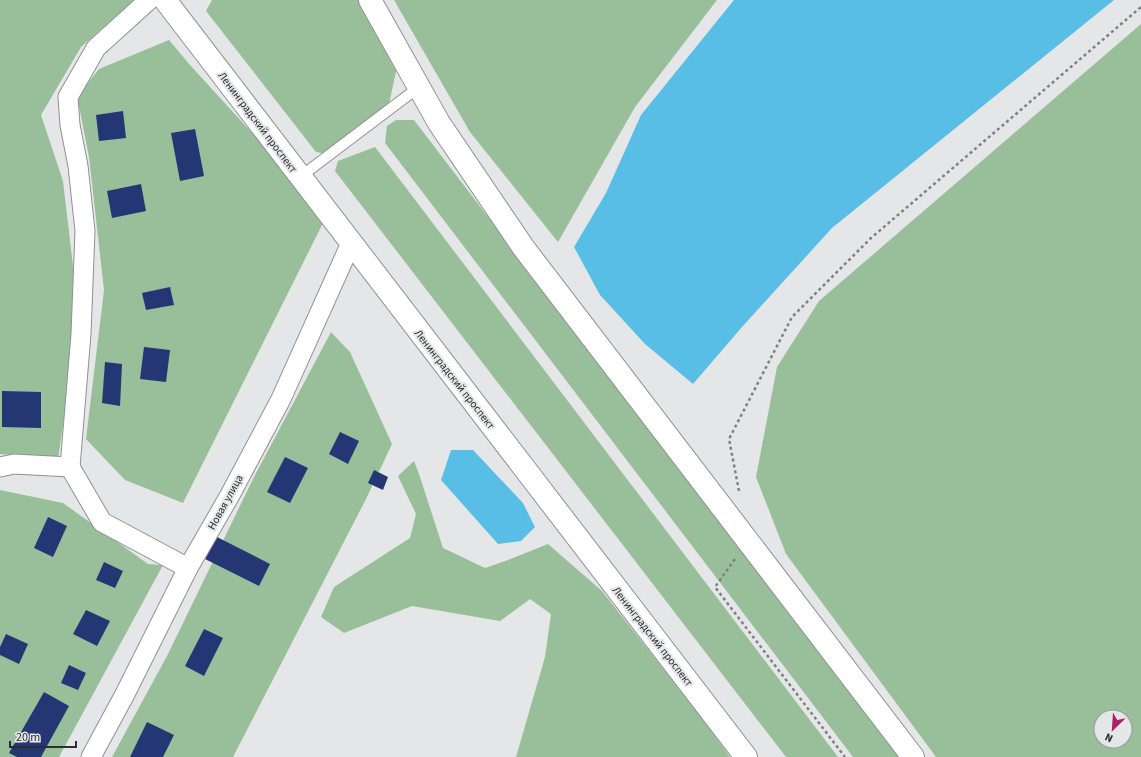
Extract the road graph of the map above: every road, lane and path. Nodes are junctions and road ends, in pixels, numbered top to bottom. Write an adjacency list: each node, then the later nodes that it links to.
1 (149, 0): 9 (street)
2 (165, 0): 6 (street, Ленинградский проспект)
3 (370, 0): 5 (street)
4 (1141, 7): 10 (path)
5 (419, 87): 6 (lane); 11 (street)
6 (300, 177): 7 (street, Ленинградский проспект)
7 (350, 243): 12 (street, Новая улица); 14 (street, Ленинградский проспект)
8 (0, 466): 9 (street)
9 (70, 466): 12 (street)
10 (739, 494)
11 (748, 541): 15 (path); 16 (street)
12 (188, 568): 13 (street, Новая улица)
13 (91, 757)
14 (746, 757)
15 (845, 757)
16 (913, 757)

